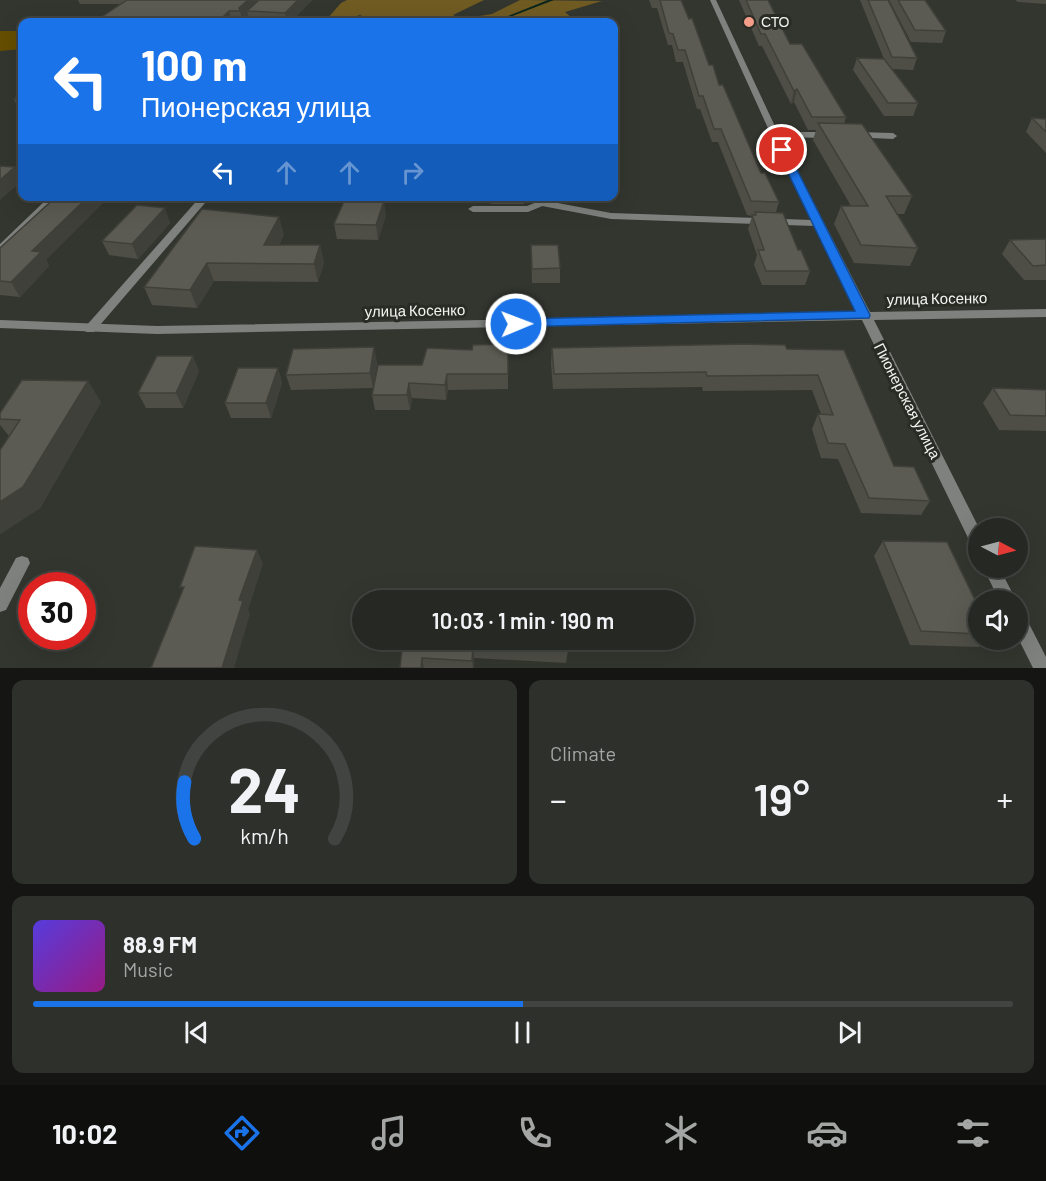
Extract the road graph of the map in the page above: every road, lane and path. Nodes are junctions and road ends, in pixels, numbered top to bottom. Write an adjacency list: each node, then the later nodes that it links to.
1 (270, 0): 3 (street)
2 (713, 0): 4 (street, Пионерская улица)
3 (251, 18)
4 (775, 135): 5 (street); 11 (street, Пионерская улица)
5 (893, 136)
6 (51, 201): 12 (street)
7 (203, 201): 16 (street)
8 (540, 201): 10 (street)
9 (545, 201): 11 (street)
10 (473, 209)
11 (818, 223): 14 (street, Пионерская улица)
12 (0, 250)
13 (1046, 313): 14 (street, улица Косенко)
14 (864, 315): 16 (street, улица Косенко); 17 (street, Пионерская улица)
15 (0, 324): 16 (street, улица Косенко)
16 (90, 329)
17 (968, 521)
18 (22, 563): 19 (street)
19 (0, 604)
20 (1028, 640): 21 (street)
21 (1042, 668)

